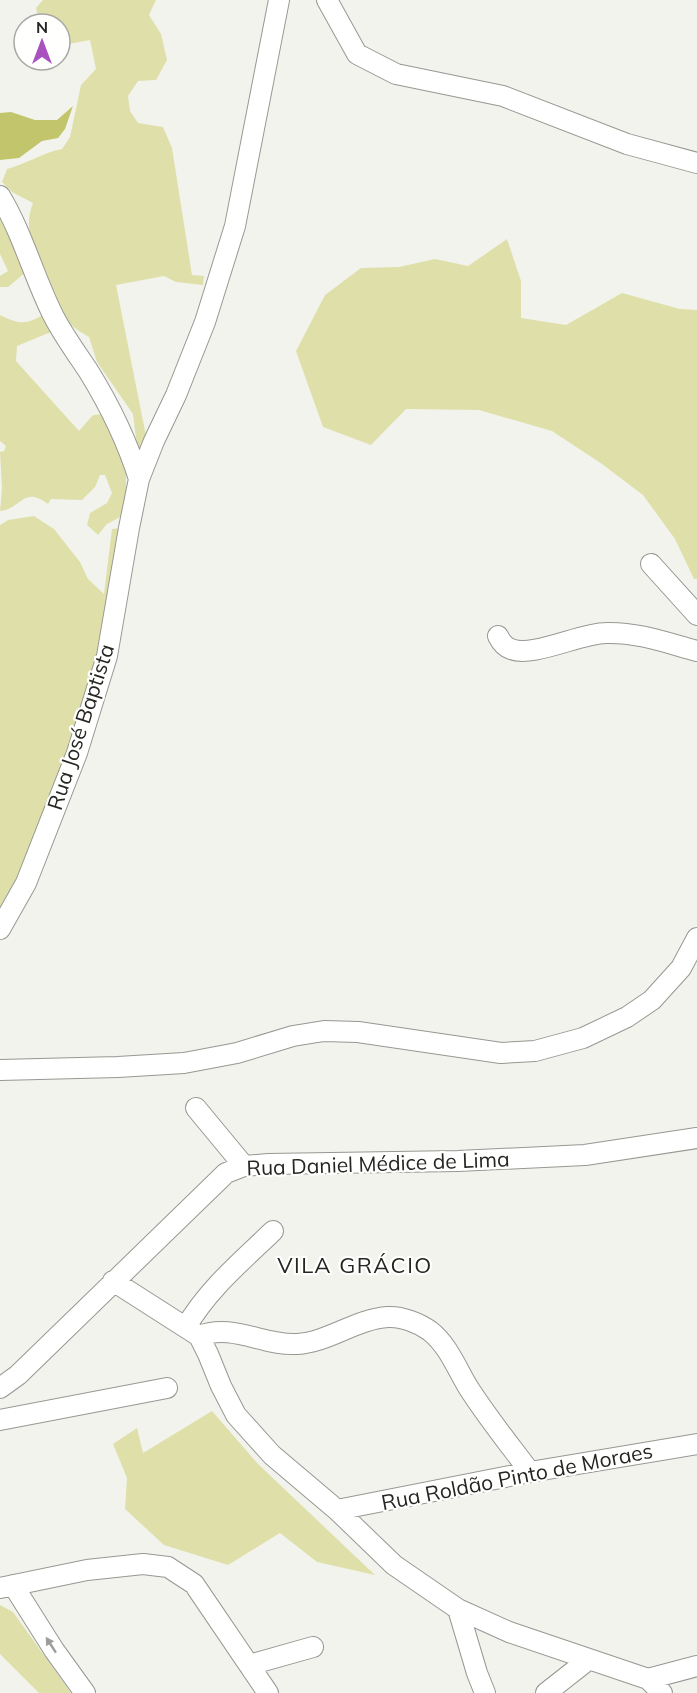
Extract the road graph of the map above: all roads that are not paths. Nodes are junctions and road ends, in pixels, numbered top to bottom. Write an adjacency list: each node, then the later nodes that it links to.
1 (279, 0): 5 (street, Rua José Baptista)
2 (327, 0): 3 (street)
3 (697, 163)
4 (0, 196): 5 (street)
5 (140, 479): 10 (street, Rua José Baptista)
6 (651, 564): 7 (street)
7 (697, 615)
8 (498, 636): 9 (street)
9 (697, 651)
10 (0, 929)
11 (697, 938): 12 (street)
12 (0, 1070)
13 (196, 1108): 15 (street)
14 (697, 1138): 15 (street, Rua Daniel Médice de Lima)
15 (244, 1166): 17 (street, Rua Daniel Médice de Lima)
16 (273, 1231): 18 (street)
17 (113, 1281): 18 (street); 19 (street, Rua Daniel Médice de Lima)
18 (192, 1332): 23 (street); 24 (street)
19 (0, 1388)
20 (167, 1388): 21 (street)
21 (0, 1420)
22 (697, 1444): 23 (street, Rua Roldão Pinto de Moraes)
23 (530, 1472): 24 (street, Rua Roldão Pinto de Moraes)
24 (337, 1510): 26 (street)
25 (7, 1587): 29 (street); 32 (street, one-way to 25)
26 (458, 1609): 28 (street); 34 (street)
27 (313, 1647): 29 (street)
28 (588, 1660): 31 (street); 35 (street)
29 (249, 1665): 33 (street)
30 (697, 1666): 31 (street)
31 (655, 1686)
32 (85, 1693)
33 (268, 1693)
34 (485, 1693)
35 (546, 1693)

